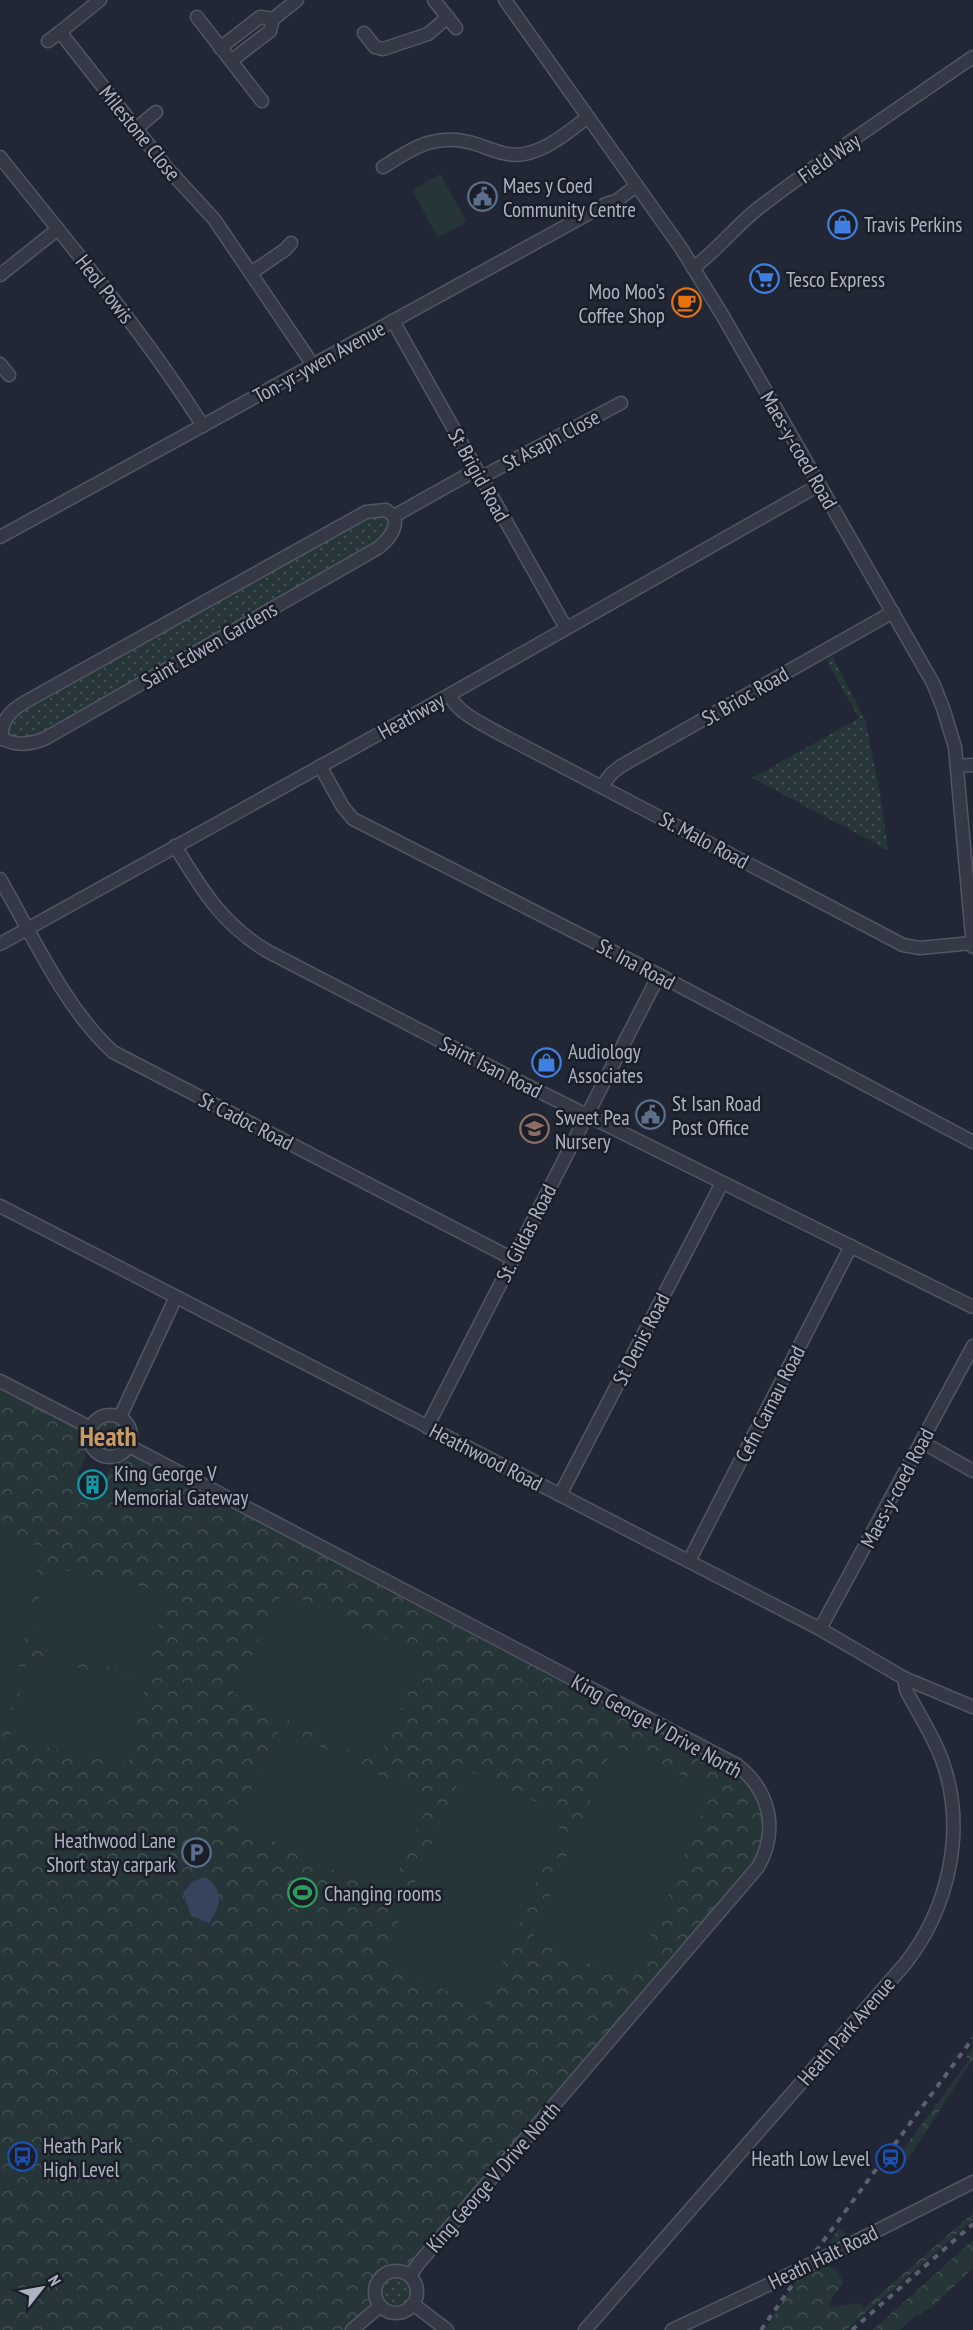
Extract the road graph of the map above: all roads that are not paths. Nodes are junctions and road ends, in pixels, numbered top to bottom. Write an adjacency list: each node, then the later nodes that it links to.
1 (100, 0): 9 (street)
2 (297, 0): 7 (street)
3 (434, 0): 6 (street)
4 (505, 0): 17 (street, Maes-y-coed Road)
5 (197, 16): 12 (street)
6 (448, 17): 8 (street); 10 (street)
7 (273, 19): 12 (street); 14 (street)
8 (456, 28)
9 (60, 32): 11 (street); 18 (street, Milestone Close)
10 (364, 33)
11 (48, 41)
12 (220, 48): 14 (street)
13 (973, 57): 24 (street, Field Way)
14 (231, 61): 15 (street)
15 (262, 101)
16 (156, 112): 18 (street)
17 (588, 117): 20 (street); 21 (street, Maes-y-coed Road)
18 (137, 128): 25 (street, Milestone Close)
19 (0, 157): 22 (street, Heol Powis)
20 (383, 167)
21 (636, 186): 24 (street, Maes-y-coed Road); 27 (street, Ton-yr-ywen Avenue)
22 (58, 229): 26 (street); 32 (street, Heol Powis)
23 (291, 243): 25 (street)
24 (693, 268): 34 (street, Maes-y-coed Road)
25 (251, 273): 29 (street, Milestone Close)
26 (0, 275)
27 (393, 321): 29 (street, Ton-yr-ywen Avenue); 33 (street, St Brigid Road)
28 (0, 364): 30 (street)
29 (313, 365): 32 (street, Ton-yr-ywen Avenue)
30 (9, 375)
31 (621, 403): 33 (street, St Asaph Close)
32 (203, 426): 36 (street, Ton-yr-ywen Avenue)
33 (478, 474): 35 (street); 38 (street, St Brigid Road)
34 (819, 485): 37 (street, Maes-y-coed Road); 38 (street, Heathway)
35 (394, 516): 40 (street, Saint Edwen Gardens); 40 (street, Saint Edwen Gardens)
36 (0, 537)
37 (893, 612): 43 (street, Maes-y-coed Road); 44 (street, St Brioc Road)
38 (566, 628): 39 (street, Heathway)
39 (449, 695): 42 (street, Heathway); 44 (street, St. Malo Road)
40 (1, 739)
41 (973, 765): 43 (street)
42 (320, 766): 45 (street, Heathway); 50 (street, St. Ina Road)
43 (957, 766): 49 (street, Maes-y-coed Road)
44 (602, 786): 49 (street, St. Malo Road)
45 (175, 846): 47 (street, Heathway); 51 (street, Saint Isan Road)
46 (0, 879): 47 (street, St Cadoc Road)
47 (28, 928): 48 (street, Heathway); 56 (street, St Cadoc Road)
48 (0, 944)
49 (973, 945)
50 (658, 975): 51 (street, St. Gildas Road); 52 (street, St. Ina Road)
51 (587, 1115): 53 (street, Saint Isan Road); 56 (street, St. Gildas Road)
52 (973, 1142)
53 (722, 1183): 55 (street, Saint Isan Road); 67 (street, St Denis Road)
54 (0, 1206): 57 (street, Heathwood Road)
55 (851, 1246): 58 (street, Saint Isan Road); 68 (street, Cefn Carnau Road)
56 (513, 1259): 62 (street, St. Gildas Road)
57 (176, 1297): 61 (street); 62 (street, Heathwood Road)
58 (973, 1307)
59 (973, 1346): 64 (street, Maes-y-coed Road)
60 (0, 1381): 63 (street)
61 (120, 1417): 63 (street); 65 (street)
62 (427, 1426): 67 (street, Heathwood Road)
63 (91, 1428): 65 (street)
64 (922, 1442): 66 (street); 69 (street, Maes-y-coed Road)
65 (129, 1446): 73 (street, King George V Drive North)
66 (973, 1471)
67 (560, 1495): 68 (street, Heathwood Road)
68 (689, 1561): 69 (street, Heathwood Road)
69 (820, 1629): 70 (street, Heathwood Road)
70 (904, 1678): 71 (street, Heathwood Road); 79 (street, Heath Park Avenue)
71 (973, 1707)
72 (973, 2182): 76 (street, Heath Halt Road, bridge)
73 (410, 2277): 74 (street); 75 (street)
74 (413, 2304): 75 (street); 78 (street)
75 (380, 2306): 77 (street)
76 (679, 2328)
77 (352, 2330)
78 (447, 2330)
79 (585, 2330)

